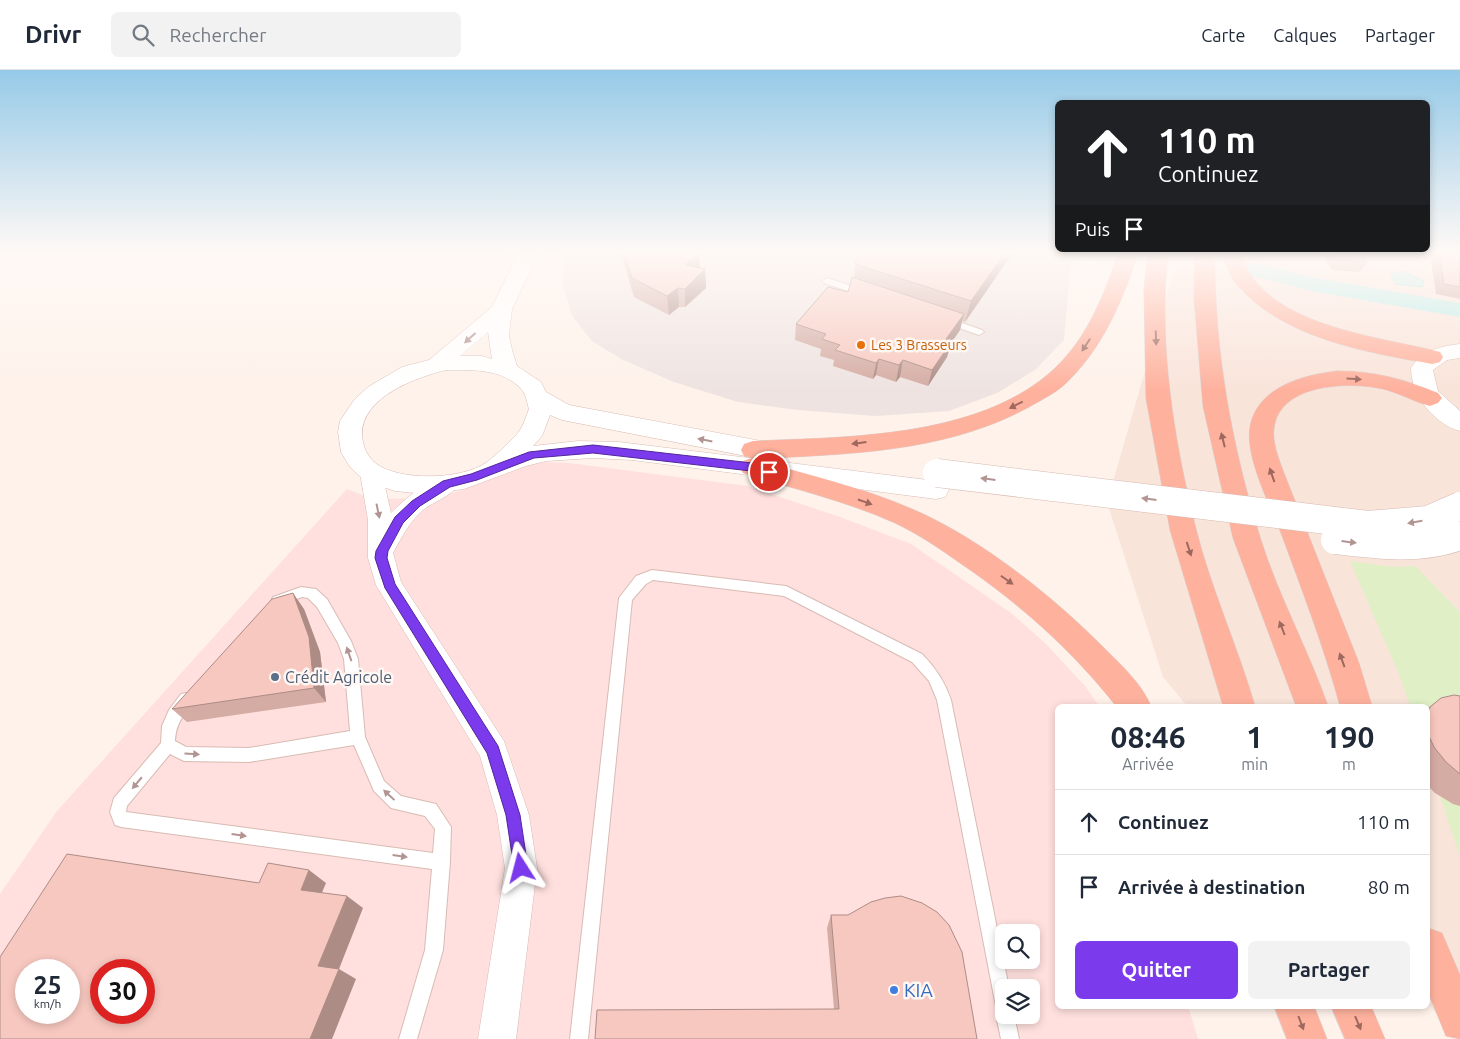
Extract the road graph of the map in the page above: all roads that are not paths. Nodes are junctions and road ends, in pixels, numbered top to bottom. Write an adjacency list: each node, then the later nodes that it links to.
1 (506, 299): 6 (street)
2 (1112, 299): 16 (highway, one-way to 16)
3 (1154, 299): 27 (highway, one-way to 27)
4 (1204, 299): 28 (highway, one-way to 4)
5 (1264, 299): 10 (highway)
6 (500, 311): 11 (street, one-way to 11); 12 (street)
7 (934, 317): 8 (lane)
8 (978, 332)
9 (1460, 351): 10 (street)
10 (1432, 357): 14 (street)
11 (438, 363): 12 (street); 18 (street)
12 (506, 367): 13 (street)
13 (538, 398): 16 (street, one-way to 13); 17 (street)
14 (1430, 398): 15 (street); 29 (highway, one-way to 14)
15 (1460, 423)
16 (752, 458): 17 (street); 19 (street); 26 (highway, one-way to 26)
17 (497, 466): 20 (street)
18 (370, 473): 20 (street); 23 (street, one-way to 23)
19 (936, 481): 21 (street, one-way to 19, bridge); 22 (street, one-way to 22, bridge)
20 (447, 484): 23 (street)
21 (1460, 506)
22 (1460, 536)
23 (382, 551): 41 (street)
24 (270, 608): 30 (lane, one-way to 24)
25 (194, 690): 31 (lane)
26 (1133, 704)
27 (1238, 704)
28 (1311, 704)
29 (1355, 704)
30 (358, 737): 31 (lane, one-way to 30); 32 (lane, one-way to 30)
31 (168, 745): 32 (lane, one-way to 32)
32 (442, 862): 40 (lane)
33 (1430, 951): 38 (highway)
34 (999, 979): 42 (lane)
35 (1430, 979): 46 (highway)
36 (1295, 1009): 44 (highway, one-way to 44)
37 (1352, 1009): 45 (highway, one-way to 45)
38 (1460, 1022)
39 (1007, 1024): 43 (lane)
40 (408, 1039)
41 (497, 1039)
42 (579, 1039)
43 (1010, 1039)
44 (1307, 1039)
45 (1365, 1039)
46 (1459, 1039)

